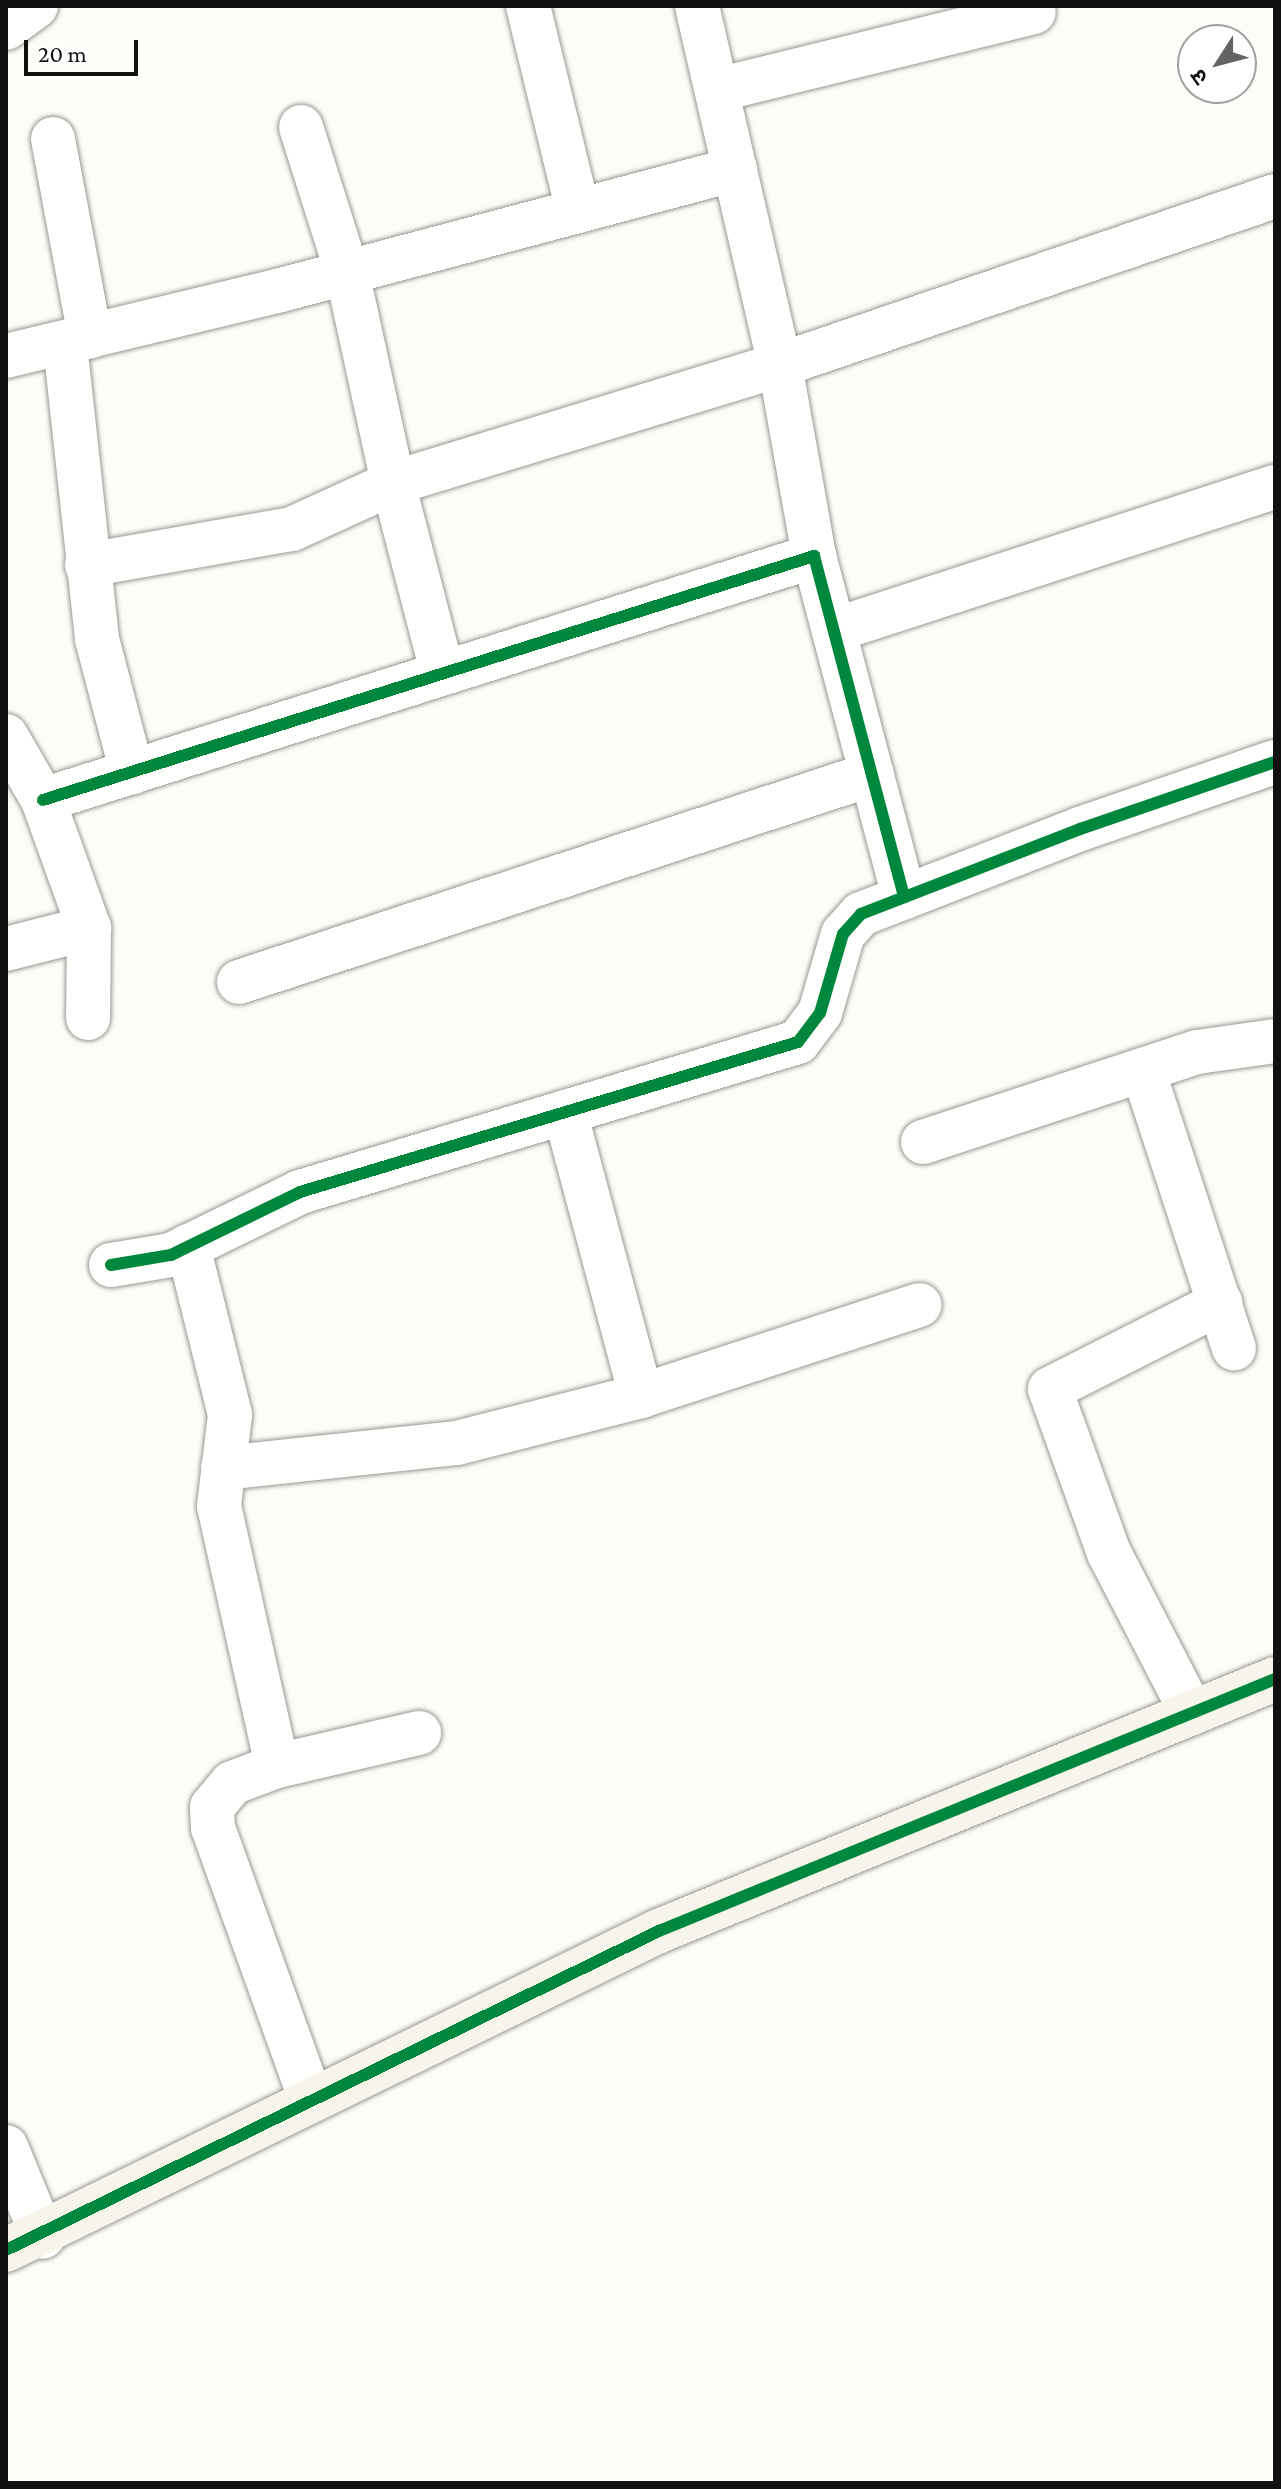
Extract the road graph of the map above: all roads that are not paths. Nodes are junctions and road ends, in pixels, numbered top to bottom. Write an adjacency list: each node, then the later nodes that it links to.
1 (36, 6): 5 (street)
2 (528, 6): 11 (street)
3 (697, 6): 6 (street)
4 (1034, 12): 6 (street)
5 (6, 28)
6 (717, 90): 9 (street)
7 (301, 127): 12 (street)
8 (53, 139): 13 (street)
9 (735, 169): 11 (street); 15 (street)
10 (1275, 196): 15 (street)
11 (578, 211): 12 (street)
12 (347, 272): 13 (street); 16 (street)
13 (78, 340): 14 (street); 19 (street)
14 (6, 356)
15 (780, 365): 16 (street); 18 (street)
16 (393, 483): 19 (street); 21 (street)
17 (1275, 487): 20 (street)
18 (814, 556): 20 (street); 21 (street)
19 (87, 565): 24 (street)
20 (834, 630): 25 (street)
21 (442, 671): 24 (street)
22 (6, 736): 26 (street)
23 (1275, 762): 27 (street)
24 (132, 772): 26 (street)
25 (872, 774): 27 (street); 30 (street)
26 (43, 800): 28 (street)
27 (904, 897): 34 (street)
28 (89, 928): 29 (street); 31 (street)
29 (6, 949)
30 (239, 982)
31 (88, 1018)
32 (1275, 1041): 33 (street)
33 (1143, 1070): 35 (street); 38 (street)
34 (565, 1112): 36 (street); 41 (street)
35 (923, 1142)
36 (188, 1246): 37 (street); 42 (street)
37 (111, 1265)
38 (1220, 1303): 40 (street); 44 (street)
39 (919, 1305): 41 (street)
40 (1234, 1349)
41 (641, 1396): 42 (street)
42 (223, 1468): 46 (street)
43 (1275, 1679): 44 (street)
44 (1192, 1713): 47 (street)
45 (419, 1733): 46 (street)
46 (277, 1766): 47 (street)
47 (311, 2100): 49 (street)
48 (6, 2147): 49 (street)
49 (25, 2244)

